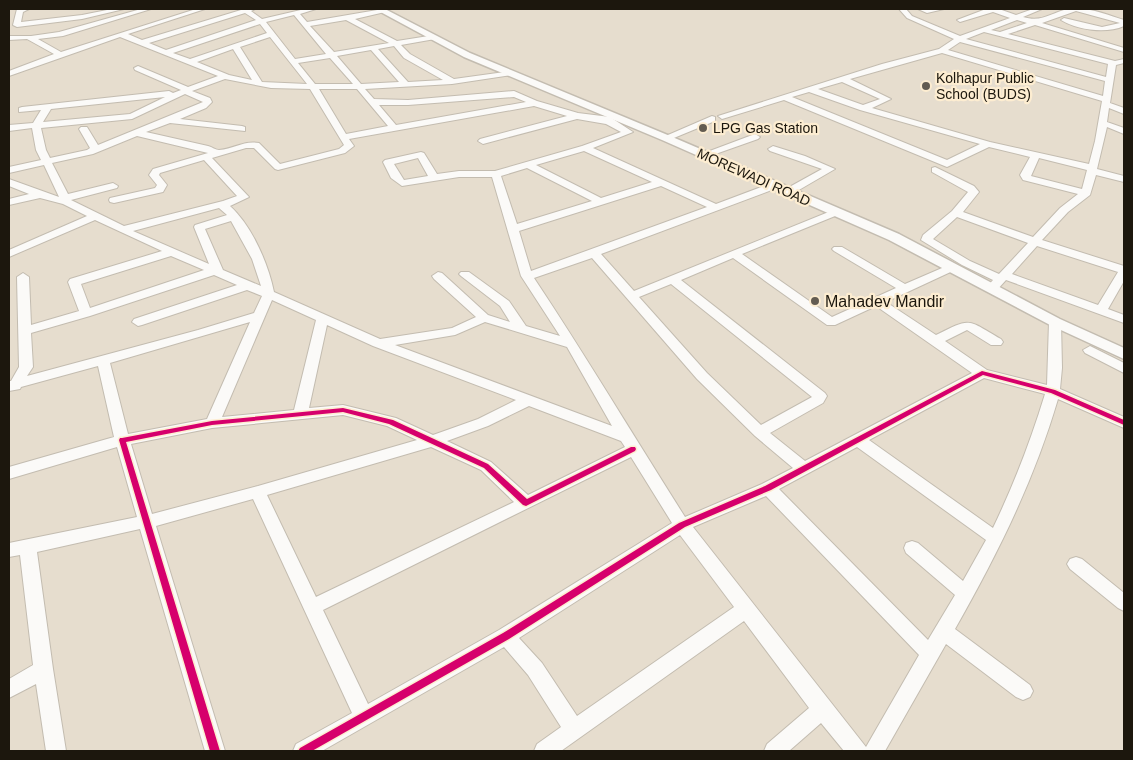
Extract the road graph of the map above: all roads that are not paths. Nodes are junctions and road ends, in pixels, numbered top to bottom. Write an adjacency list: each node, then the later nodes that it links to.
1 (26, 9): 28 (street)
2 (80, 9): 20 (street)
3 (121, 9): 20 (street)
4 (148, 9): 14 (street)
5 (198, 9): 34 (street)
6 (248, 9): 23 (street); 46 (street)
7 (313, 9): 17 (street)
8 (902, 9): 43 (street)
9 (921, 9): 10 (street)
10 (937, 9)
11 (993, 9): 15 (street); 25 (street)
12 (1039, 9): 19 (street)
13 (381, 10): 21 (street); 37 (main road, MOREWADI ROAD)
14 (134, 11): 30 (street)
15 (978, 11): 18 (street); 22 (street); 27 (street)
16 (1079, 12): 24 (street); 24 (street); 24 (street); 25 (street); 29 (street)
17 (296, 13): 23 (street); 26 (street)
18 (954, 16)
19 (1028, 16): 25 (street); 25 (street)
20 (82, 17): 28 (street); 30 (street)
21 (350, 17): 26 (street); 47 (street)
22 (995, 19): 25 (street); 27 (street)
23 (261, 21): 35 (street); 57 (street)
24 (1121, 21)
25 (1022, 23): 29 (street); 31 (street); 32 (street); 38 (street); 41 (street); 44 (street)
26 (307, 24): 59 (street)
27 (973, 25): 31 (street)
28 (17, 26): 36 (street)
29 (1045, 26): 33 (street)
30 (83, 28): 40 (street)
31 (985, 29): 32 (street); 43 (street)
32 (1000, 32): 38 (street)
33 (1070, 33): 41 (street); 42 (street); 45 (street)
34 (120, 34): 46 (street); 49 (street)
35 (271, 34): 51 (street); 64 (street)
36 (20, 37): 39 (street); 40 (street)
37 (432, 37): 47 (street); 68 (main road, MOREWADI ROAD)
38 (1012, 37): 48 (street); 53 (street)
39 (9, 38)
40 (31, 38): 60 (street)
41 (1060, 38): 44 (street); 50 (street)
42 (1104, 38): 45 (street); 54 (street)
43 (959, 39): 53 (street); 56 (street)
44 (1050, 41): 48 (street); 55 (street)
45 (1094, 41): 50 (street); 54 (street)
46 (141, 43): 57 (street)
47 (395, 43): 52 (street); 74 (street)
48 (1042, 44): 55 (street)
49 (86, 45): 60 (street); 71 (street)
50 (1084, 45): 55 (street); 58 (street)
51 (235, 46): 63 (street); 75 (street)
52 (372, 47): 59 (street); 76 (street)
53 (989, 48): 73 (street)
54 (1123, 48): 58 (street)
55 (1070, 50): 61 (street)
56 (942, 51): 72 (street); 83 (street)
57 (164, 52): 63 (street)
58 (1108, 53): 61 (street); 62 (street)
59 (333, 54): 64 (street); 77 (street)
60 (61, 55): 65 (street)
61 (1096, 57): 62 (street)
62 (1121, 61): 73 (street)
63 (188, 62): 70 (street)
64 (292, 62): 78 (street)
65 (37, 64): 66 (street); 69 (street)
66 (9, 68)
67 (138, 68): 80 (street)
68 (511, 73): 74 (street); 91 (main road, MOREWADI ROAD)
69 (9, 74)
70 (225, 76): 75 (street); 80 (street)
71 (9, 79)
72 (843, 80): 79 (street); 86 (street)
73 (1109, 80): 83 (street)
74 (452, 82): 76 (street)
75 (258, 84): 78 (street)
76 (405, 84): 77 (street)
77 (359, 87): 78 (street); 82 (street)
78 (314, 88): 101 (street)
79 (812, 90): 81 (street); 86 (street)
80 (184, 91): 85 (street); 89 (street); 92 (street)
81 (784, 97): 103 (street); 115 (street)
82 (373, 102): 84 (street); 96 (street)
83 (1107, 102): 88 (street); 93 (street)
84 (538, 105): 90 (street); 96 (street)
85 (48, 107): 87 (street); 94 (street)
86 (864, 108): 105 (street)
87 (22, 110)
88 (1124, 111)
89 (132, 116): 94 (street); 100 (street)
90 (577, 116): 91 (street); 104 (street)
91 (606, 119): 103 (main road, MOREWADI ROAD); 106 (street)
92 (169, 120): 97 (street); 100 (street)
93 (1103, 123): 99 (street); 117 (street)
94 (36, 126): 95 (street); 113 (street)
95 (9, 128)
96 (394, 128): 101 (street)
97 (242, 129)
98 (84, 130): 108 (street)
99 (1124, 131)
100 (132, 135): 108 (street); 109 (street)
101 (343, 137): 109 (street)
102 (755, 137): 110 (street)
103 (666, 138): 110 (main road, MOREWADI ROAD)
104 (483, 141)
105 (988, 144): 111 (street); 115 (street)
106 (584, 148): 114 (street); 122 (street)
107 (773, 149): 125 (street)
108 (96, 150): 113 (street)
109 (218, 154): 112 (street)
110 (704, 155): 124 (main road, MOREWADI ROAD)
111 (1036, 155): 117 (street); 126 (street)
112 (207, 158): 129 (street); 132 (street)
113 (46, 162): 116 (street); 128 (street)
114 (526, 164): 118 (street); 131 (street)
115 (947, 164): 135 (street)
116 (9, 170)
117 (1093, 170): 120 (street); 126 (street)
118 (496, 174): 119 (street); 138 (street)
119 (434, 178)
120 (1124, 179)
121 (9, 182): 127 (street)
122 (661, 183): 131 (street); 133 (street)
123 (113, 186): 128 (street)
124 (773, 186): 125 (main road, MOREWADI ROAD); 133 (street)
125 (788, 192): 134 (main road, MOREWADI ROAD)
126 (1086, 192): 140 (street)
127 (40, 195): 128 (street); 130 (street)
128 (66, 200): 136 (street)
129 (114, 200)
130 (9, 202)
131 (600, 202): 138 (street)
132 (223, 205): 137 (street); 139 (street)
133 (717, 208): 143 (street)
134 (836, 212): 145 (street); 146 (main road, MOREWADI ROAD)
135 (956, 213): 140 (street); 154 (street)
136 (93, 217): 139 (street); 144 (street)
137 (233, 217): 148 (street); 157 (street)
138 (513, 229): 151 (street)
139 (123, 230): 142 (street)
140 (1034, 241): 147 (street); 154 (street)
141 (838, 250): 156 (street)
142 (171, 252): 148 (street); 161 (street)
143 (594, 253): 151 (street); 158 (street)
144 (9, 254)
145 (734, 254): 153 (street); 159 (street)
146 (953, 267): 154 (main road, MOREWADI ROAD); 156 (street)
147 (1124, 271): 160 (street)
148 (216, 272): 155 (street); 161 (street)
149 (464, 274): 168 (street)
150 (438, 276): 164 (street)
151 (527, 276): 173 (street)
152 (23, 277): 169 (street)
153 (672, 279): 158 (street); 185 (street)
154 (999, 281): 160 (street); 167 (main road, MOREWADI ROAD)
155 (246, 286): 157 (street); 166 (street)
156 (905, 290): 159 (street)
157 (268, 295): 162 (street); 163 (street)
158 (631, 296): 185 (street)
159 (877, 301): 170 (street)
160 (1100, 310): 165 (street)
161 (86, 314): 169 (street)
162 (260, 315): 176 (street); 183 (street)
163 (323, 317): 172 (street); 182 (street)
164 (484, 318): 168 (street); 172 (street)
165 (1124, 320)
166 (138, 322)
167 (1055, 322): 175 (main road, MOREWADI ROAD); 180 (street)
168 (522, 330): 173 (street)
169 (24, 331): 179 (street)
170 (935, 341): 171 (street); 178 (street)
171 (996, 342)
172 (378, 343): 181 (street)
173 (572, 344): 189 (street)
174 (1090, 350): 177 (street)
175 (1124, 354)
176 (102, 360): 179 (street); 186 (street)
177 (1124, 369)
178 (982, 372): 180 (street); 187 (street)
179 (11, 388)
180 (1053, 392): 184 (street); 197 (street)
181 (528, 400): 188 (street); 189 (street)
182 (300, 415): 183 (street); 188 (street)
183 (212, 424): 186 (street)
184 (1124, 424)
185 (760, 432): 190 (street)
186 (122, 440): 191 (street); 195 (street)
187 (858, 440): 190 (street); 197 (street)
188 (432, 441): 193 (street); 194 (street)
189 (630, 443): 194 (street); 196 (street)
190 (802, 468): 192 (street)
191 (9, 473)
192 (768, 488): 196 (street); 208 (street)
193 (257, 492): 195 (street); 204 (street)
194 (526, 503): 204 (street)
195 (146, 521): 198 (street); 216 (street)
196 (682, 524): 205 (street); 207 (street)
197 (995, 538): 202 (street)
198 (28, 547): 200 (street); 209 (street)
199 (912, 548): 202 (street)
200 (9, 550)
201 (1076, 564): 203 (street)
202 (965, 593): 206 (street)
203 (1124, 603)
204 (312, 607): 213 (street)
205 (746, 609): 212 (street); 214 (street)
206 (945, 632): 208 (street); 211 (street)
207 (506, 636): 213 (street); 214 (street)
208 (931, 655): 221 (street)
209 (42, 669): 210 (street); 215 (street)
210 (9, 689)
211 (1023, 691)
212 (822, 709): 219 (street); 220 (street)
213 (364, 716): 217 (street)
214 (575, 730): 218 (street)
215 (56, 751)
216 (216, 751)
217 (303, 751)
218 (544, 751)
219 (774, 751)
220 (857, 751)
221 (874, 751)

